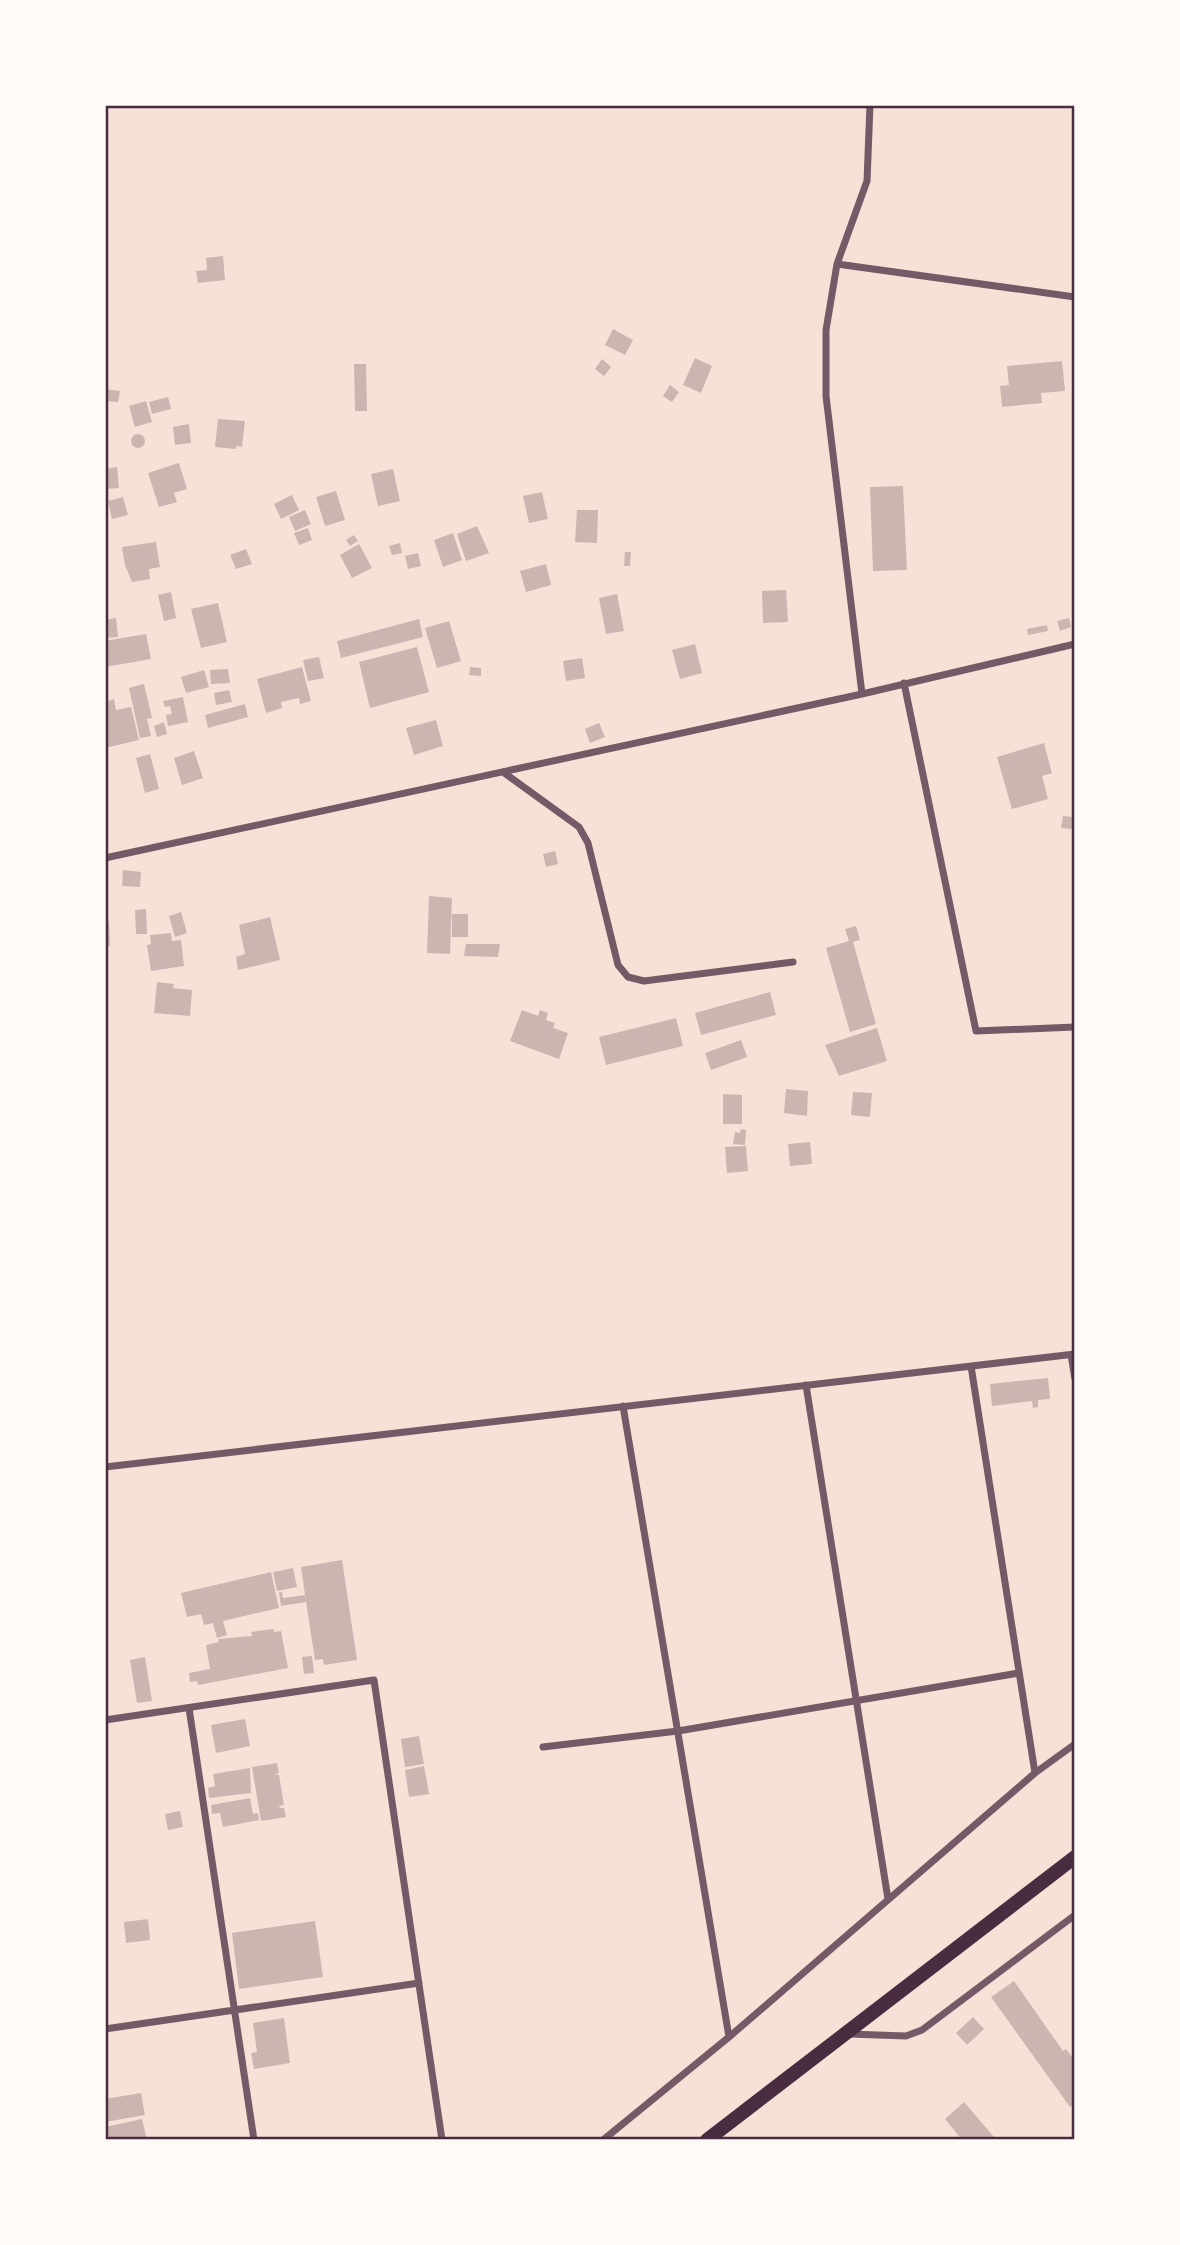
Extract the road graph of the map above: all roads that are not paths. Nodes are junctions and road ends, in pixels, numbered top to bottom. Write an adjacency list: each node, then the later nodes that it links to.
1 (870, 105): 2 (street)
2 (837, 264): 3 (street); 6 (street)
3 (1075, 297)
4 (1075, 644): 5 (street)
5 (904, 683): 6 (street); 10 (street)
6 (863, 694): 7 (street)
7 (503, 772): 8 (street); 9 (street)
8 (105, 858)
9 (793, 962)
10 (1075, 1027)
11 (1073, 1354): 12 (street); 13 (street)
12 (971, 1366): 14 (street); 17 (street)
13 (1075, 1379)
14 (806, 1385): 15 (street); 18 (street)
15 (623, 1406): 16 (street); 21 (street)
16 (105, 1467)
17 (1019, 1673): 18 (street); 24 (street)
18 (856, 1700): 21 (street); 26 (street)
19 (189, 1707): 20 (street); 28 (street); 29 (street)
20 (105, 1720)
21 (678, 1731): 23 (street); 32 (street)
22 (1075, 1744): 24 (street)
23 (543, 1747)
24 (1035, 1773): 26 (street)
25 (1075, 1857): 31 (main road)
26 (888, 1899): 32 (street)
27 (1075, 1915): 31 (street)
28 (419, 1983): 29 (street); 34 (street)
29 (232, 2010): 30 (street); 33 (street)
30 (105, 2029)
31 (846, 2033): 36 (main road)
32 (729, 2037): 35 (street)
33 (254, 2140)
34 (442, 2140)
35 (603, 2140)
36 (707, 2140)

